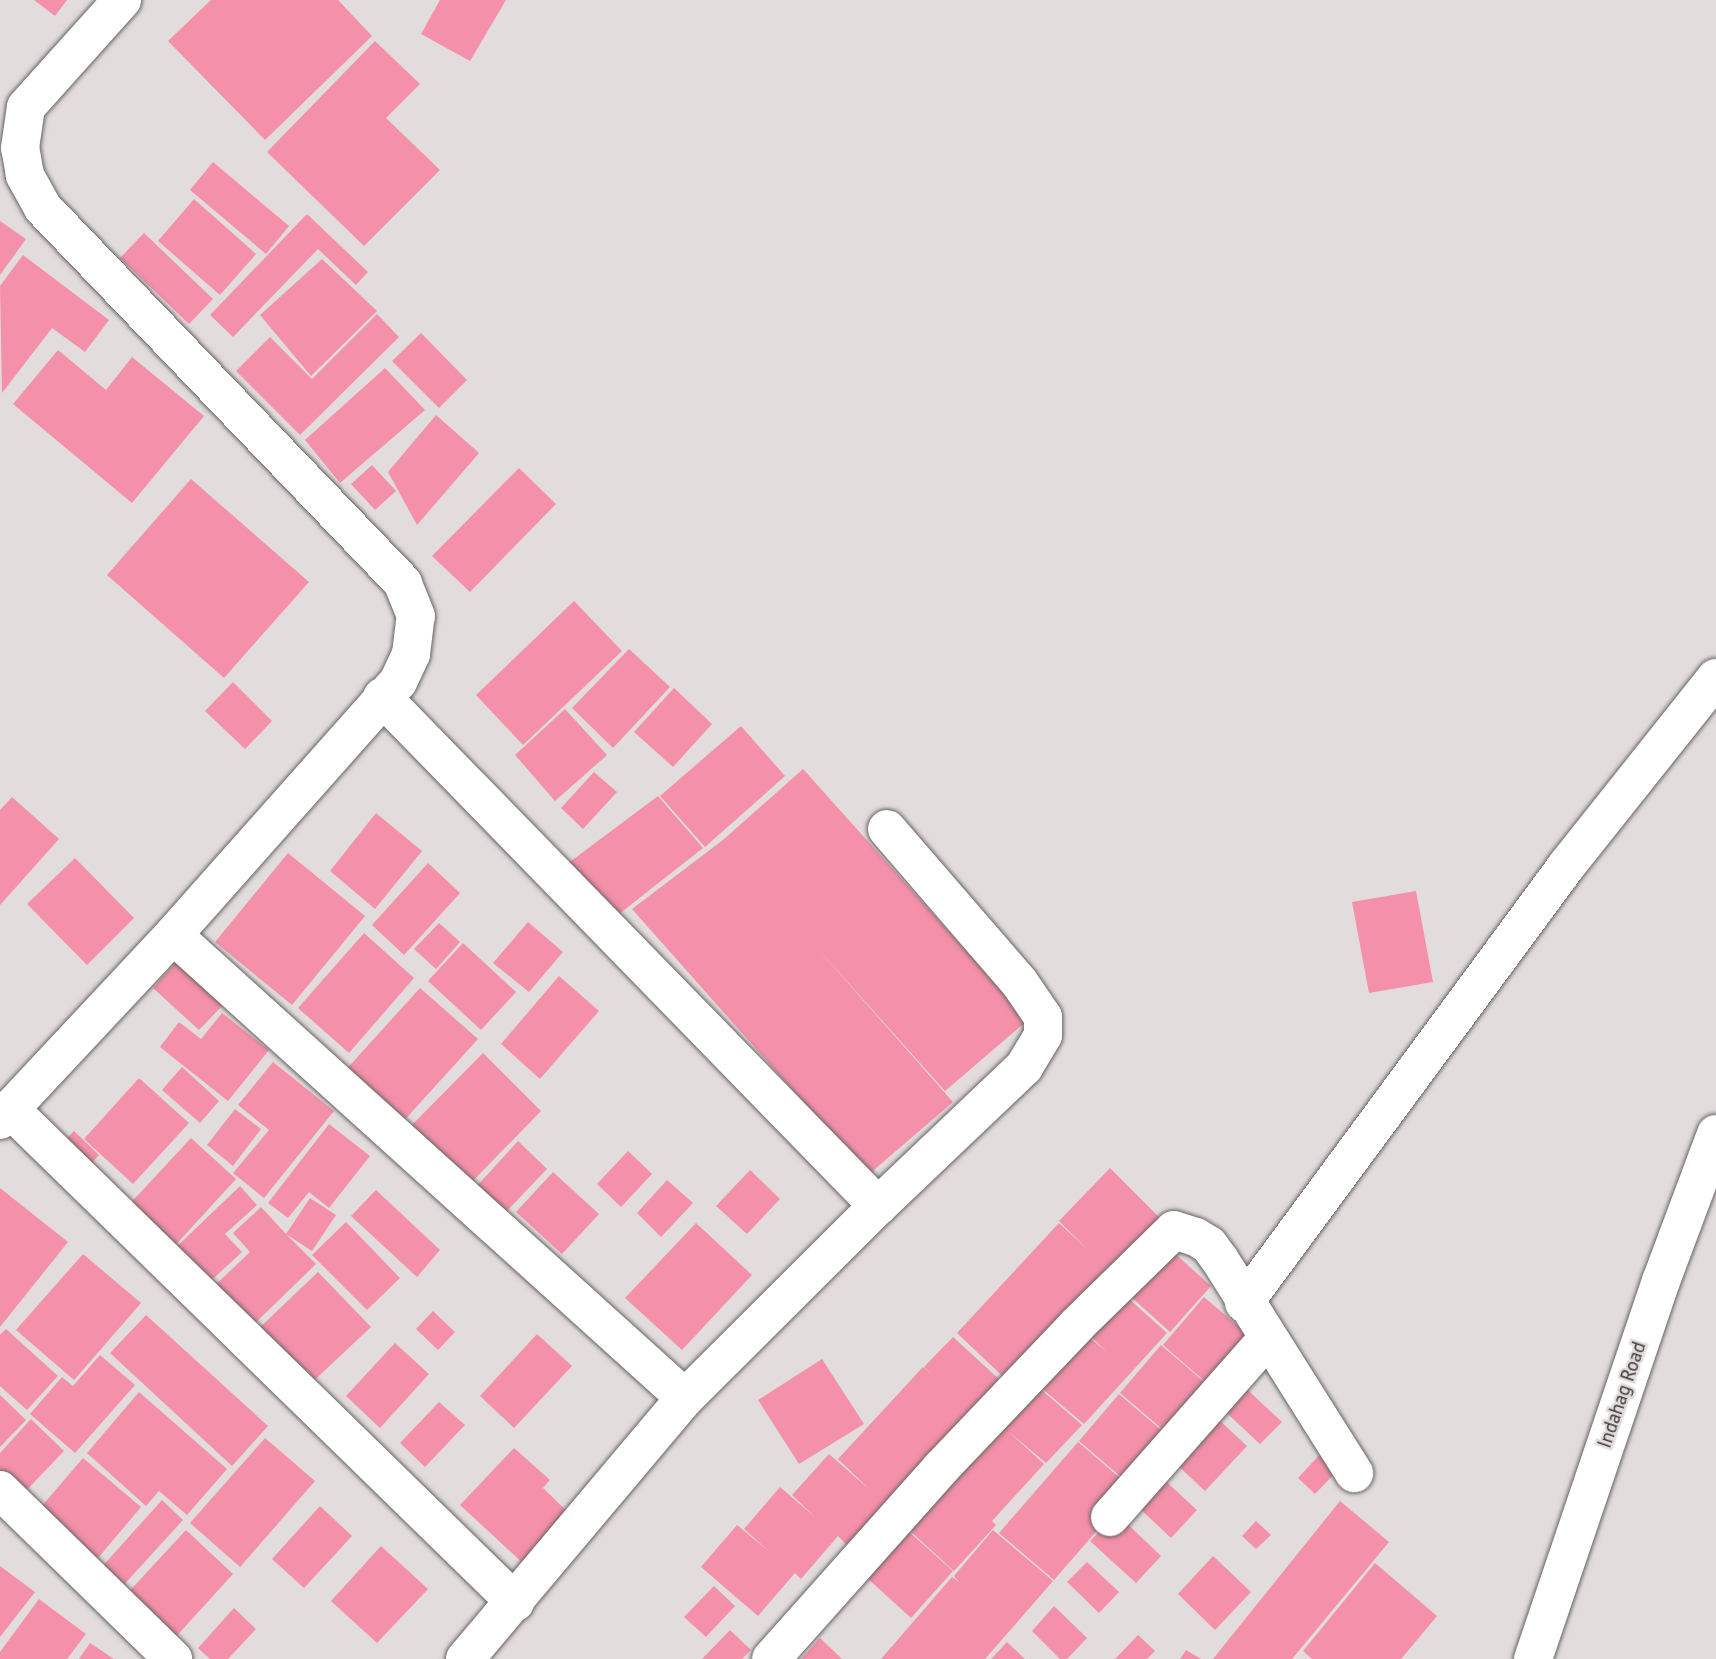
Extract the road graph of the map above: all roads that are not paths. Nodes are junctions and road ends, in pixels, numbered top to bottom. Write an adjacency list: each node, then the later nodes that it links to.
1 (122, 0): 3 (street)
2 (1716, 678): 9 (street)
3 (382, 697): 5 (street); 8 (street)
4 (887, 829): 8 (street)
5 (173, 935): 6 (street); 11 (street)
6 (5, 1114): 15 (street)
7 (1716, 1133): 19 (street, Indahag Road)
8 (878, 1206): 11 (street)
9 (1244, 1303): 10 (street); 18 (street)
10 (1267, 1339): 12 (street); 14 (street)
11 (684, 1398): 15 (street)
12 (1354, 1473)
13 (0, 1490): 16 (street)
14 (1110, 1517)
15 (515, 1602): 17 (street)
16 (173, 1659)
17 (465, 1659)
18 (771, 1659)
19 (1533, 1659)

